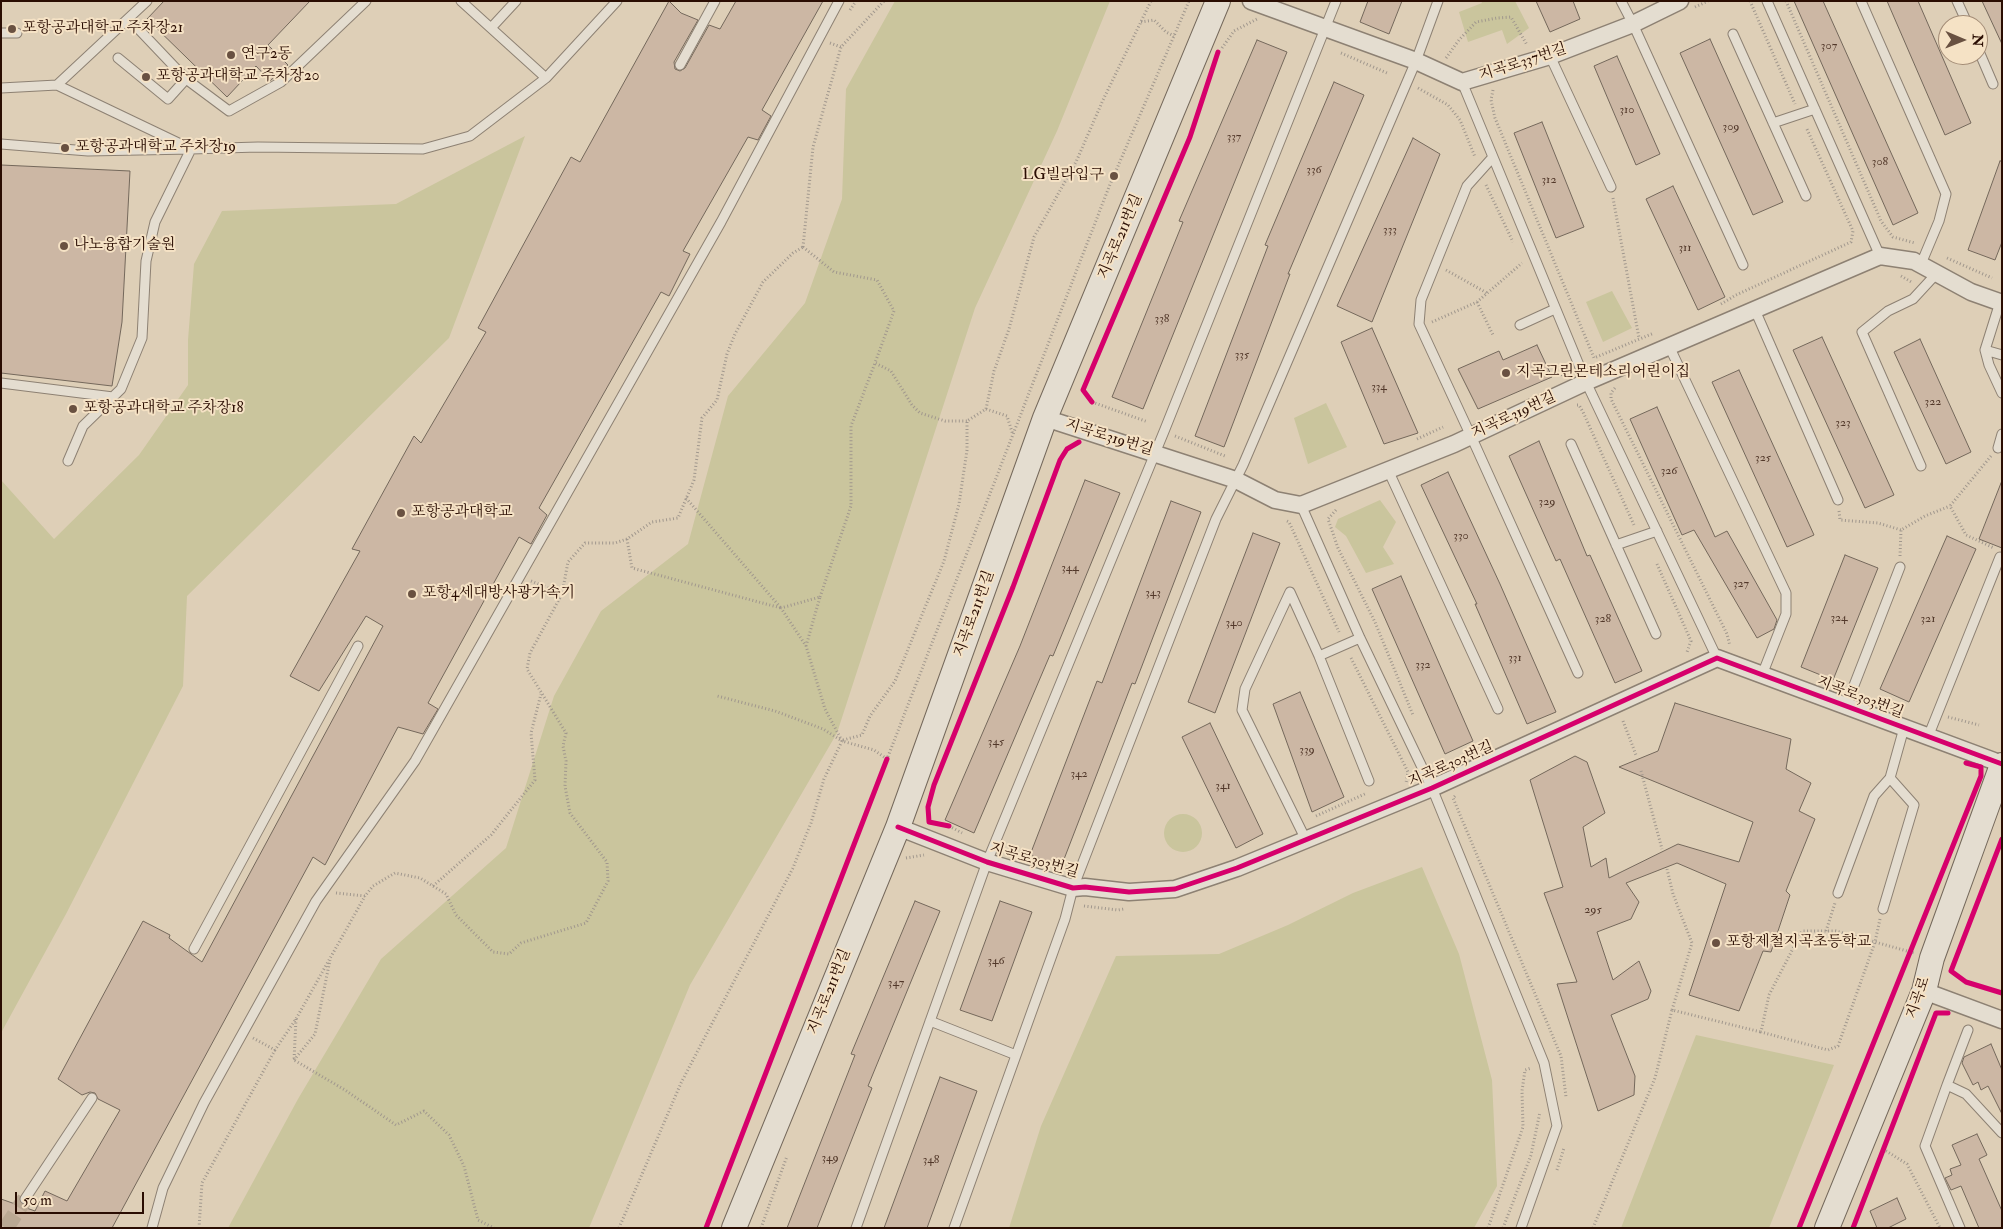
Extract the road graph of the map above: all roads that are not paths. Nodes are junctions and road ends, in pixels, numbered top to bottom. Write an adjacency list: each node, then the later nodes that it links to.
1 (147, 1): 18 (lane)
2 (366, 1): 31 (lane)
3 (461, 1): 20 (lane)
4 (516, 1): 20 (lane)
5 (616, 1): 30 (lane)
6 (715, 1): 28 (lane)
7 (839, 1): 105 (lane)
8 (1218, 1): 58 (main road, 지곡로211번길)
9 (1252, 1): 21 (street, 지곡로337번길)
10 (1336, 1): 21 (lane)
11 (1438, 1): 27 (lane)
12 (1621, 1): 19 (lane)
13 (1680, 1): 19 (street, 지곡로337번길)
14 (1767, 1): 36 (lane)
15 (1861, 1): 44 (lane)
16 (1957, 1): 17 (lane)
17 (1963, 15)
18 (129, 19): 31 (lane); 34 (lane)
19 (1633, 24): 25 (street, 지곡로337번길); 45 (lane)
20 (491, 28): 30 (lane)
21 (1326, 29): 27 (street, 지곡로337번길); 63 (lane)
22 (1, 33): 23 (lane)
23 (17, 33)
24 (1733, 34): 37 (lane)
25 (1550, 56): 32 (street, 지곡로337번길); 41 (lane)
26 (118, 58): 31 (lane)
27 (1416, 61): 32 (street, 지곡로337번길); 67 (lane)
28 (680, 65)
29 (1985, 65): 33 (lane)
30 (546, 78): 39 (lane)
31 (186, 79)
32 (1462, 82): 40 (lane)
33 (1993, 84)
34 (57, 86): 35 (lane); 39 (lane)
35 (1, 88)
36 (1815, 109): 37 (lane); 43 (lane)
37 (1773, 123): 42 (lane)
38 (1, 144): 39 (lane)
39 (191, 149): 57 (lane)
40 (1492, 157): 48 (lane); 60 (lane)
41 (1612, 187)
42 (1806, 196)
43 (1880, 256): 44 (street); 49 (street, 지곡로319번길)
44 (1921, 264): 46 (street)
45 (1743, 265)
46 (1937, 274): 47 (street); 65 (lane)
47 (2001, 301): 52 (lane)
48 (1556, 309): 50 (lane); 54 (lane)
49 (1755, 310): 51 (street, 지곡로319번길); 68 (lane)
50 (1520, 326)
51 (1669, 346): 54 (street, 지곡로319번길); 80 (lane)
52 (1985, 350): 53 (lane); 56 (lane)
53 (2002, 355)
54 (1586, 382): 60 (street, 지곡로319번길); 70 (lane)
55 (1, 383): 57 (lane)
56 (2002, 393)
57 (113, 397): 64 (lane)
58 (1045, 418): 63 (street, 지곡로319번길); 89 (main road, 지곡로211번길)
59 (2002, 434): 62 (lane)
60 (1471, 436): 66 (street, 지곡로319번길); 79 (lane)
61 (1571, 444): 71 (lane)
62 (1998, 448)
63 (1156, 452): 67 (street, 지곡로319번길); 91 (lane)
64 (68, 461)
65 (1921, 466)
66 (1388, 470): 69 (street, 지곡로319번길); 82 (lane)
67 (1236, 480): 69 (street, 지곡로319번길); 92 (lane)
68 (1838, 500)
69 (1301, 505): 75 (lane)
70 (1657, 531): 71 (lane); 78 (lane)
71 (1616, 545): 74 (lane)
72 (2001, 554): 84 (lane)
73 (1900, 567): 81 (lane)
74 (1656, 634)
75 (1360, 638): 77 (lane); 88 (lane)
76 (358, 646): 95 (lane)
77 (1319, 656): 87 (lane); 90 (lane)
78 (1717, 658): 80 (street, 지곡로303번길); 88 (street, 지곡로303번길)
79 (1578, 672)
80 (1762, 675): 81 (street, 지곡로303번길)
81 (1846, 706): 83 (street, 지곡로303번길)
82 (1498, 709)
83 (1904, 728): 84 (street, 지곡로303번길); 86 (lane)
84 (1928, 737): 85 (street, 지곡로303번길)
85 (2002, 764): 96 (main road, 지곡로)
86 (1890, 778): 93 (lane); 94 (lane)
87 (1369, 781)
88 (1432, 788): 90 (street, 지곡로303번길); 109 (lane)
89 (898, 827): 91 (street, 지곡로303번길); 106 (main road, 지곡로211번길)
90 (1306, 840): 92 (street, 지곡로303번길)
91 (987, 862): 92 (street, 지곡로303번길); 98 (lane)
92 (1073, 888): 100 (lane)
93 (1838, 893)
94 (1883, 909)
95 (194, 949)
96 (1924, 991): 97 (street); 110 (main road, 지곡로)
97 (2002, 1020)
98 (930, 1021): 100 (lane); 107 (lane)
99 (1968, 1030): 101 (lane)
100 (1016, 1055): 108 (lane)
101 (1947, 1085): 103 (lane); 111 (lane)
102 (92, 1098): 104 (lane)
103 (2002, 1133)
104 (25, 1199)
105 (152, 1228)
106 (734, 1228)
107 (856, 1228)
108 (954, 1228)
109 (1521, 1228)
110 (1827, 1228)
111 (1960, 1228)

